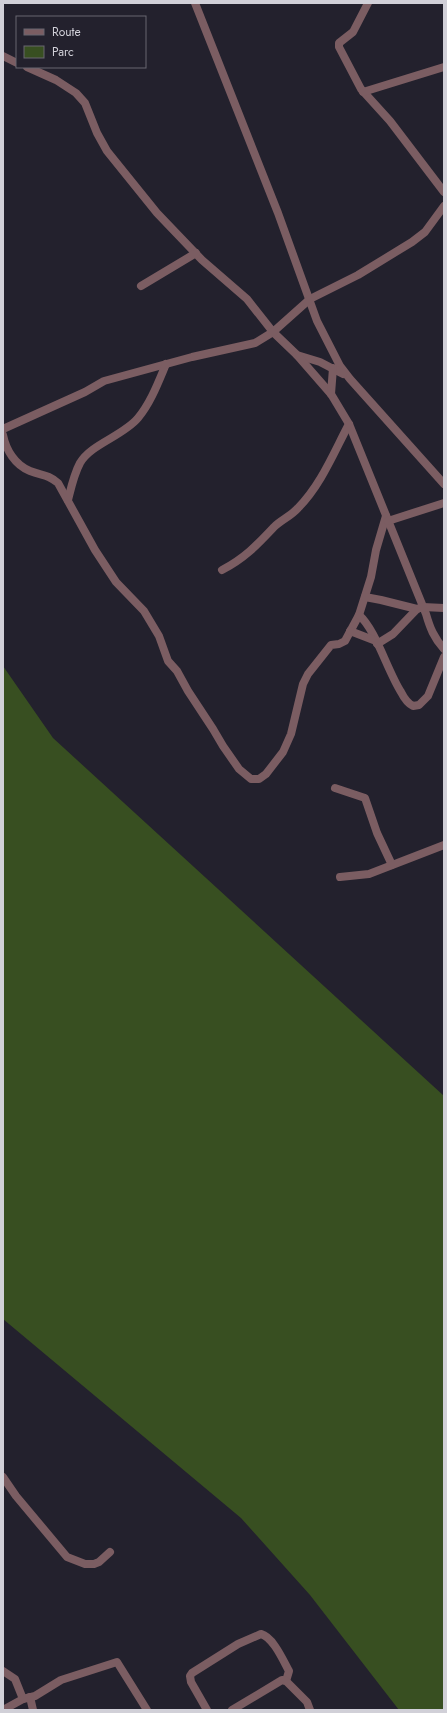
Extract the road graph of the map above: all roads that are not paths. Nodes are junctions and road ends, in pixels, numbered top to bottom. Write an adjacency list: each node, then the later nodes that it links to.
1 (195, 3): 12 (street)
2 (368, 3): 7 (street)
3 (3, 56): 4 (street)
4 (16, 62)
5 (444, 67): 7 (street)
6 (29, 68): 10 (street)
7 (363, 92): 8 (street)
8 (444, 192)
9 (444, 206): 12 (street)
10 (196, 253): 11 (street); 13 (street)
11 (140, 286)
12 (310, 299): 13 (street); 17 (street)
13 (274, 332): 14 (street); 15 (street)
14 (297, 355): 16 (street); 18 (street)
15 (166, 364): 20 (street); 23 (street)
16 (334, 368): 17 (street); 18 (street)
17 (350, 379): 22 (street)
18 (331, 394): 19 (street)
19 (349, 424): 25 (street); 26 (street)
20 (3, 429)
21 (3, 435): 23 (street)
22 (444, 484)
23 (68, 500): 31 (street)
24 (444, 503): 25 (street)
25 (387, 519): 27 (street); 28 (street)
26 (222, 570)
27 (365, 597): 28 (street); 30 (street)
28 (420, 608): 29 (street); 32 (street); 33 (street)
29 (444, 608)
30 (359, 615): 31 (street); 32 (street)
31 (350, 631): 32 (street)
32 (376, 642): 34 (street)
33 (444, 649)
34 (444, 657)
35 (335, 788): 37 (street)
36 (444, 845): 37 (street)
37 (392, 865): 38 (street)
38 (340, 877)
39 (3, 1477): 40 (street)
40 (12, 1490): 41 (street); 42 (street)
41 (3, 1491)
42 (110, 1552)
43 (3, 1671): 45 (street)
44 (286, 1681): 49 (street); 50 (street); 51 (street)
45 (27, 1698): 46 (street); 47 (street); 48 (street)
46 (3, 1710)
47 (33, 1710)
48 (147, 1710)
49 (207, 1710)
50 (232, 1710)
51 (310, 1710)

